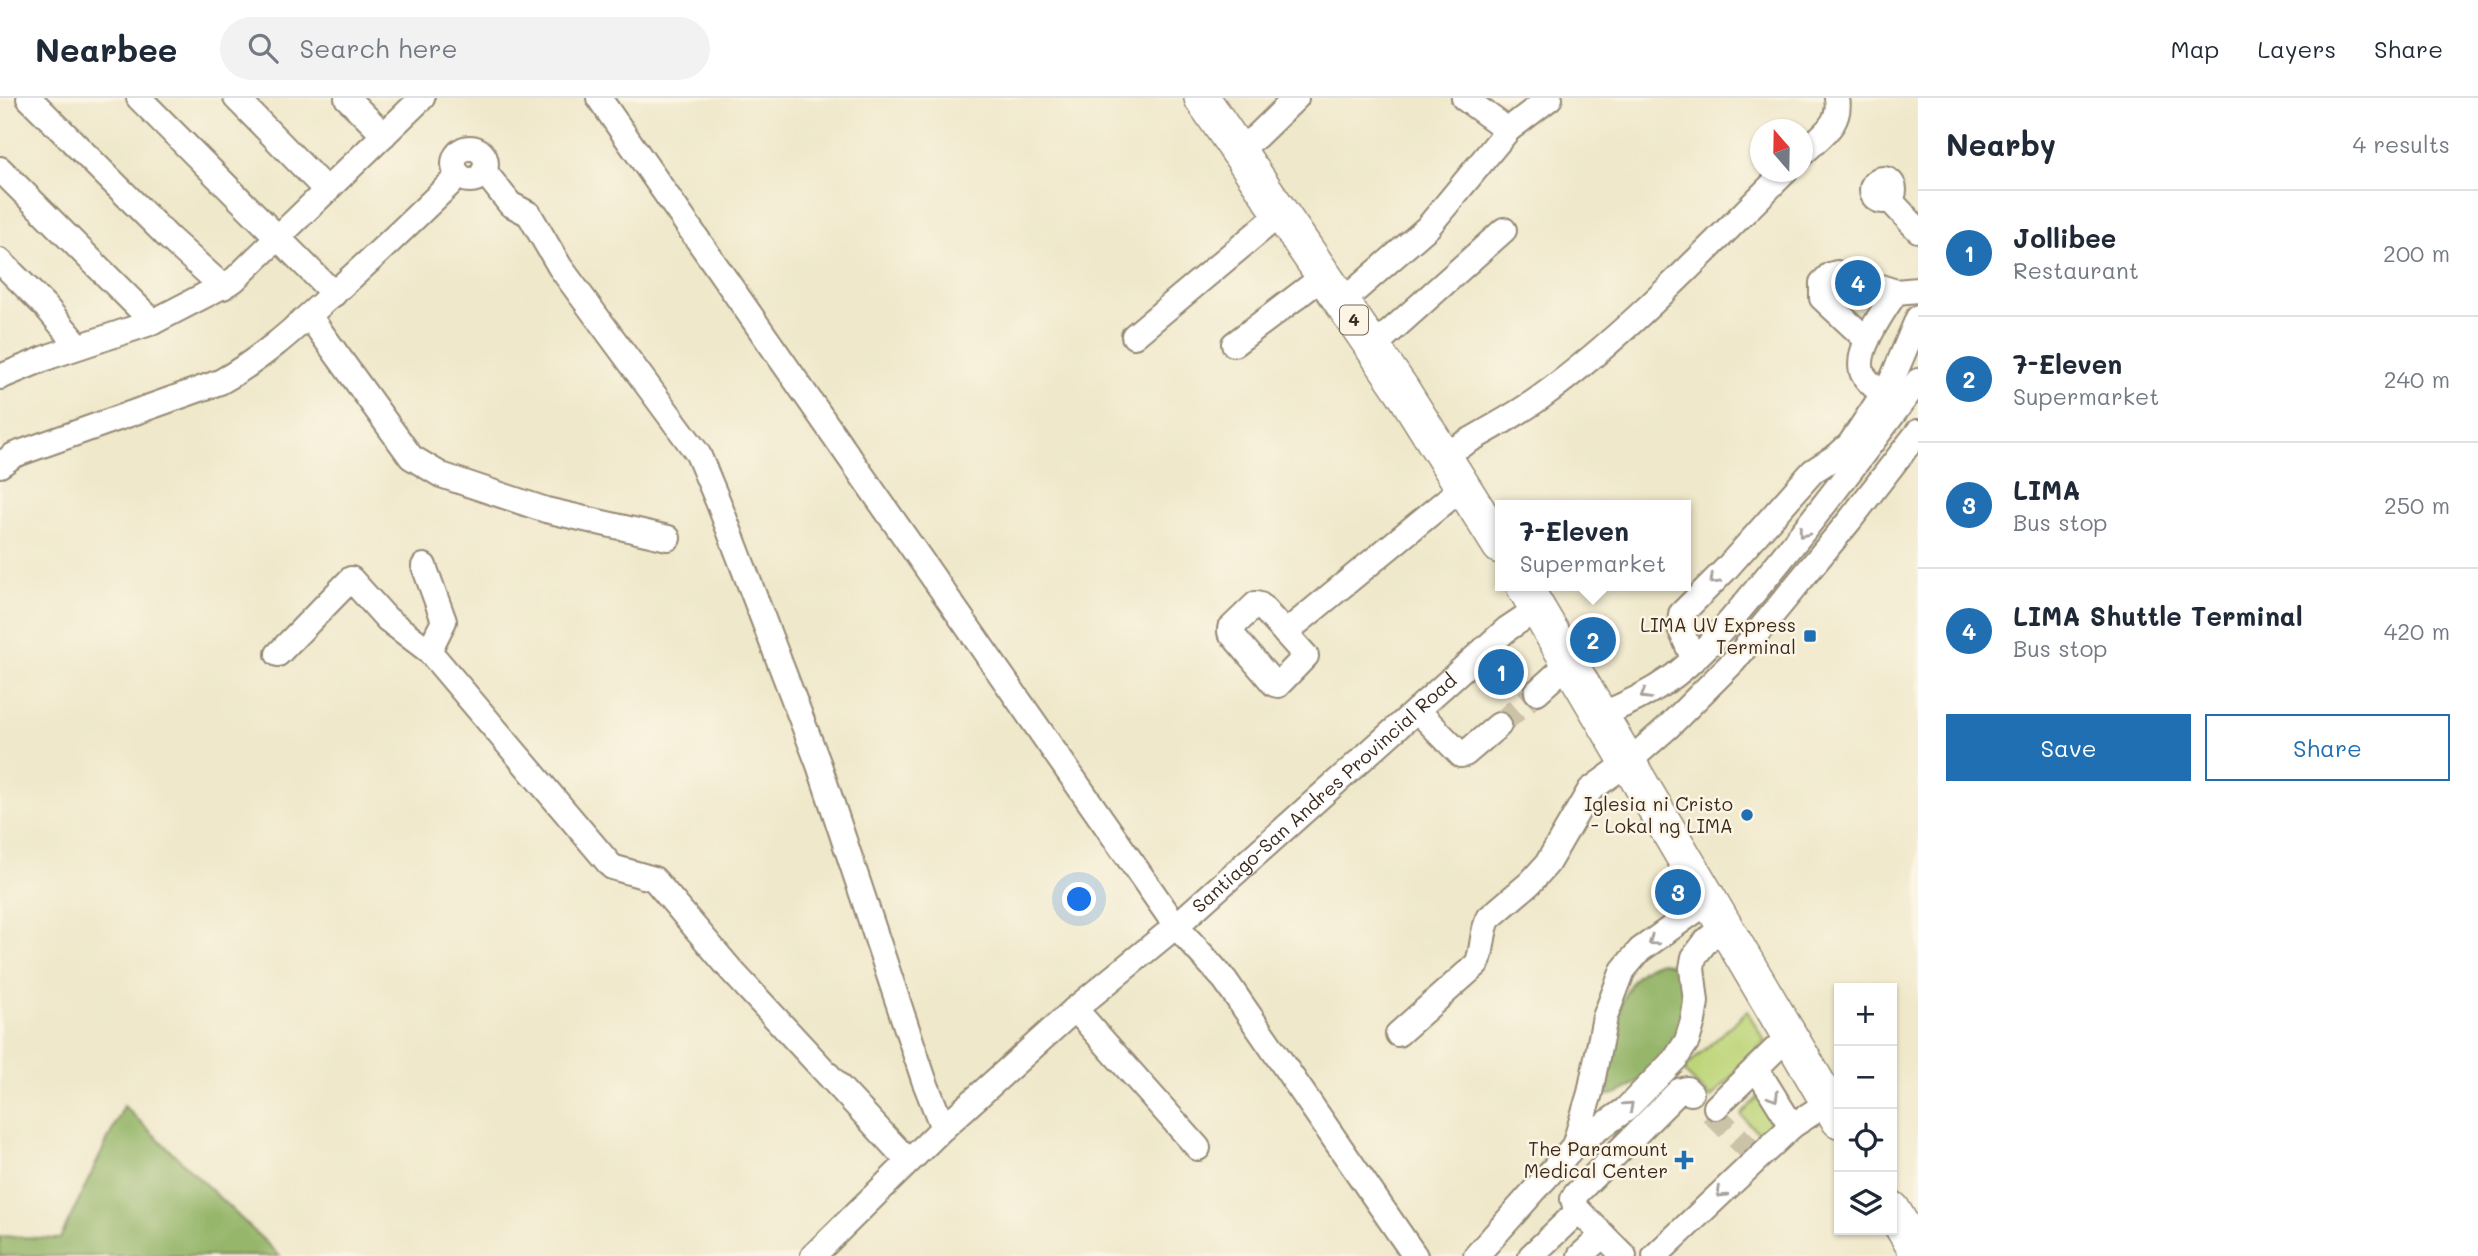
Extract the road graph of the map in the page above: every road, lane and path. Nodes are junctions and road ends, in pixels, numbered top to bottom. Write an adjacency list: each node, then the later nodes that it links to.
1 (29, 98): 25 (street)
2 (139, 98): 23 (street)
3 (236, 98): 18 (street)
4 (346, 98): 13 (street)
5 (422, 98): 13 (street)
6 (599, 98): 64 (street)
7 (1202, 98): 15 (highway, 4)
8 (1296, 98): 15 (street)
9 (1464, 98): 12 (street)
10 (1550, 98): 12 (street)
11 (1837, 98): 14 (street)
12 (1508, 130): 26 (street)
13 (384, 135): 18 (street)
14 (1813, 143)
15 (1238, 150): 20 (highway, 4)
16 (0, 169): 31 (street)
17 (1775, 182): 44 (street)
18 (327, 191): 23 (street)
19 (1889, 199): 22 (street)
20 (1281, 213): 26 (highway, 4); 32 (street)
21 (1504, 230): 36 (street)
22 (1918, 230)
23 (280, 238): 25 (street); 28 (street)
24 (0, 261): 35 (street)
25 (223, 287): 31 (street)
26 (1333, 289): 34 (street); 36 (highway, 4)
27 (1907, 291): 33 (street); 33 (street)
28 (334, 294): 29 (street); 73 (street)
29 (309, 316): 43 (street); 49 (street)
30 (1918, 318): 39 (street)
31 (153, 322): 35 (street)
32 (1135, 336)
33 (1867, 340): 39 (street)
34 (1234, 344)
35 (79, 346): 37 (street)
36 (1373, 347): 44 (highway, 4)
37 (5, 368)
38 (1918, 381): 45 (street)
39 (1883, 394): 40 (street)
40 (1867, 422): 45 (street); 56 (street, one-way to 56)
41 (1918, 432): 42 (street)
42 (1910, 445): 48 (street)
43 (5, 454)
44 (1444, 455): 46 (highway, 4)
45 (1849, 471): 47 (street)
46 (1464, 485): 50 (highway, 4); 53 (street)
47 (1826, 502): 48 (street); 56 (street, one-way to 56)
48 (1850, 520): 62 (street)
49 (668, 538)
50 (1495, 538)
51 (424, 566): 54 (street)
52 (1530, 597): 57 (highway); 59 (street, Santiago-San Andres Provincial Road)
53 (1285, 633)
54 (429, 651): 55 (street); 76 (street)
55 (278, 653)
56 (1693, 658): 60 (street, one-way to 60)
57 (1568, 664): 58 (street); 60 (highway)
58 (1537, 692)
59 (1417, 710): 61 (street); 64 (street, Santiago-San Andres Provincial Road)
60 (1599, 715): 62 (highway)
61 (1499, 725)
62 (1627, 763): 63 (highway); 66 (street)
63 (1716, 913): 67 (highway); 74 (street, one-way to 63); 74 (street, one-way to 74)
64 (1176, 926): 65 (street, Santiago-San Andres Provincial Road); 82 (street)
65 (1075, 1009): 73 (street, Santiago-San Andres Provincial Road); 75 (street)
66 (1398, 1034)
67 (1789, 1036): 68 (street); 71 (highway)
68 (1756, 1068): 70 (street); 72 (street, one-way to 72)
69 (1691, 1093): 77 (street)
70 (1716, 1107)
71 (1834, 1111): 72 (street)
72 (1792, 1126): 87 (street, one-way to 87)
73 (943, 1128): 76 (street, Santiago-San Andres Provincial Road)
74 (1574, 1146): 83 (street)
75 (1198, 1148)
76 (908, 1161): 81 (street, Santiago-San Andres Provincial Road)
77 (1575, 1207): 79 (street); 84 (street)
78 (1897, 1217): 80 (highway)
79 (1602, 1234): 85 (street); 86 (street)
80 (1918, 1253)
81 (813, 1256)
82 (1415, 1256)
83 (1476, 1256)
84 (1531, 1256)
85 (1580, 1256)
86 (1624, 1256)
87 (1655, 1256)

